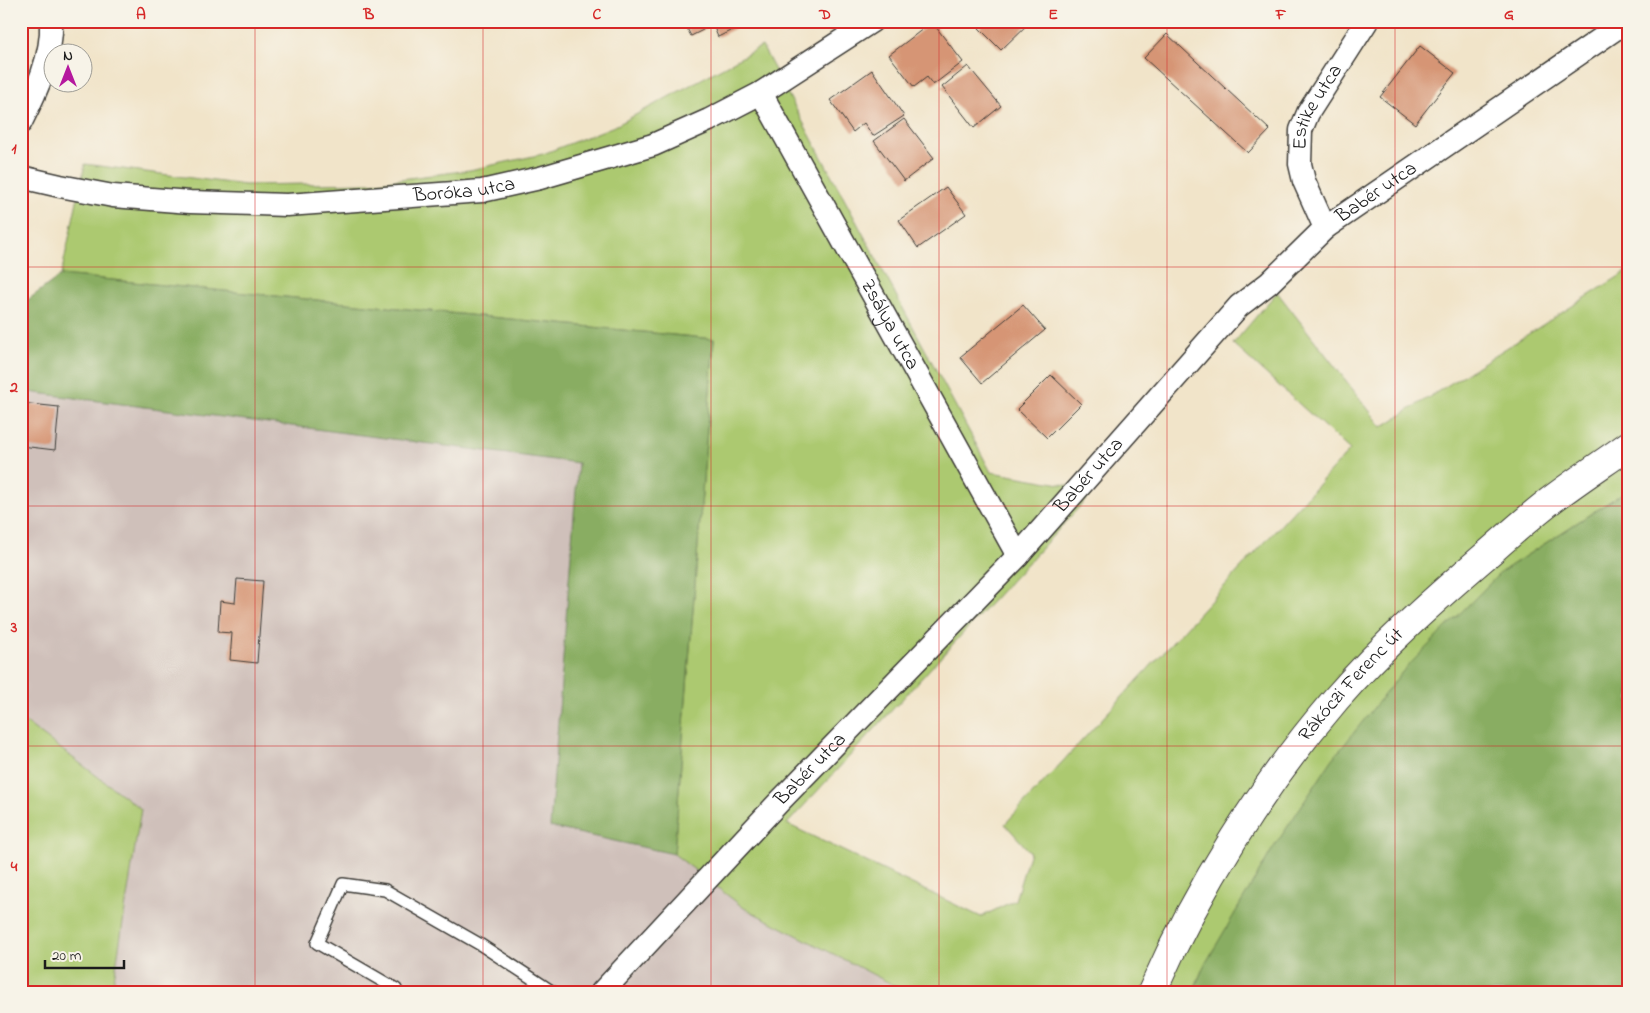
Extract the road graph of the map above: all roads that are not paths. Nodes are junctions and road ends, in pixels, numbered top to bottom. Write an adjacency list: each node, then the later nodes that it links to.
1 (52, 21): 6 (street)
2 (872, 21): 5 (street, Boróka utca)
3 (1366, 21): 8 (street, Estike utca)
4 (1627, 21): 8 (street, Babér utca)
5 (761, 93): 7 (street, Boróka utca); 10 (street, Zsálya utca)
6 (21, 122)
7 (21, 177)
8 (1326, 228): 10 (street, Babér utca)
9 (1629, 445): 14 (main road, Rákóczi Ferenc út)
10 (1018, 556): 13 (street, Babér utca)
11 (396, 988): 12 (lane)
12 (553, 992)
13 (602, 992)
14 (1152, 992)

